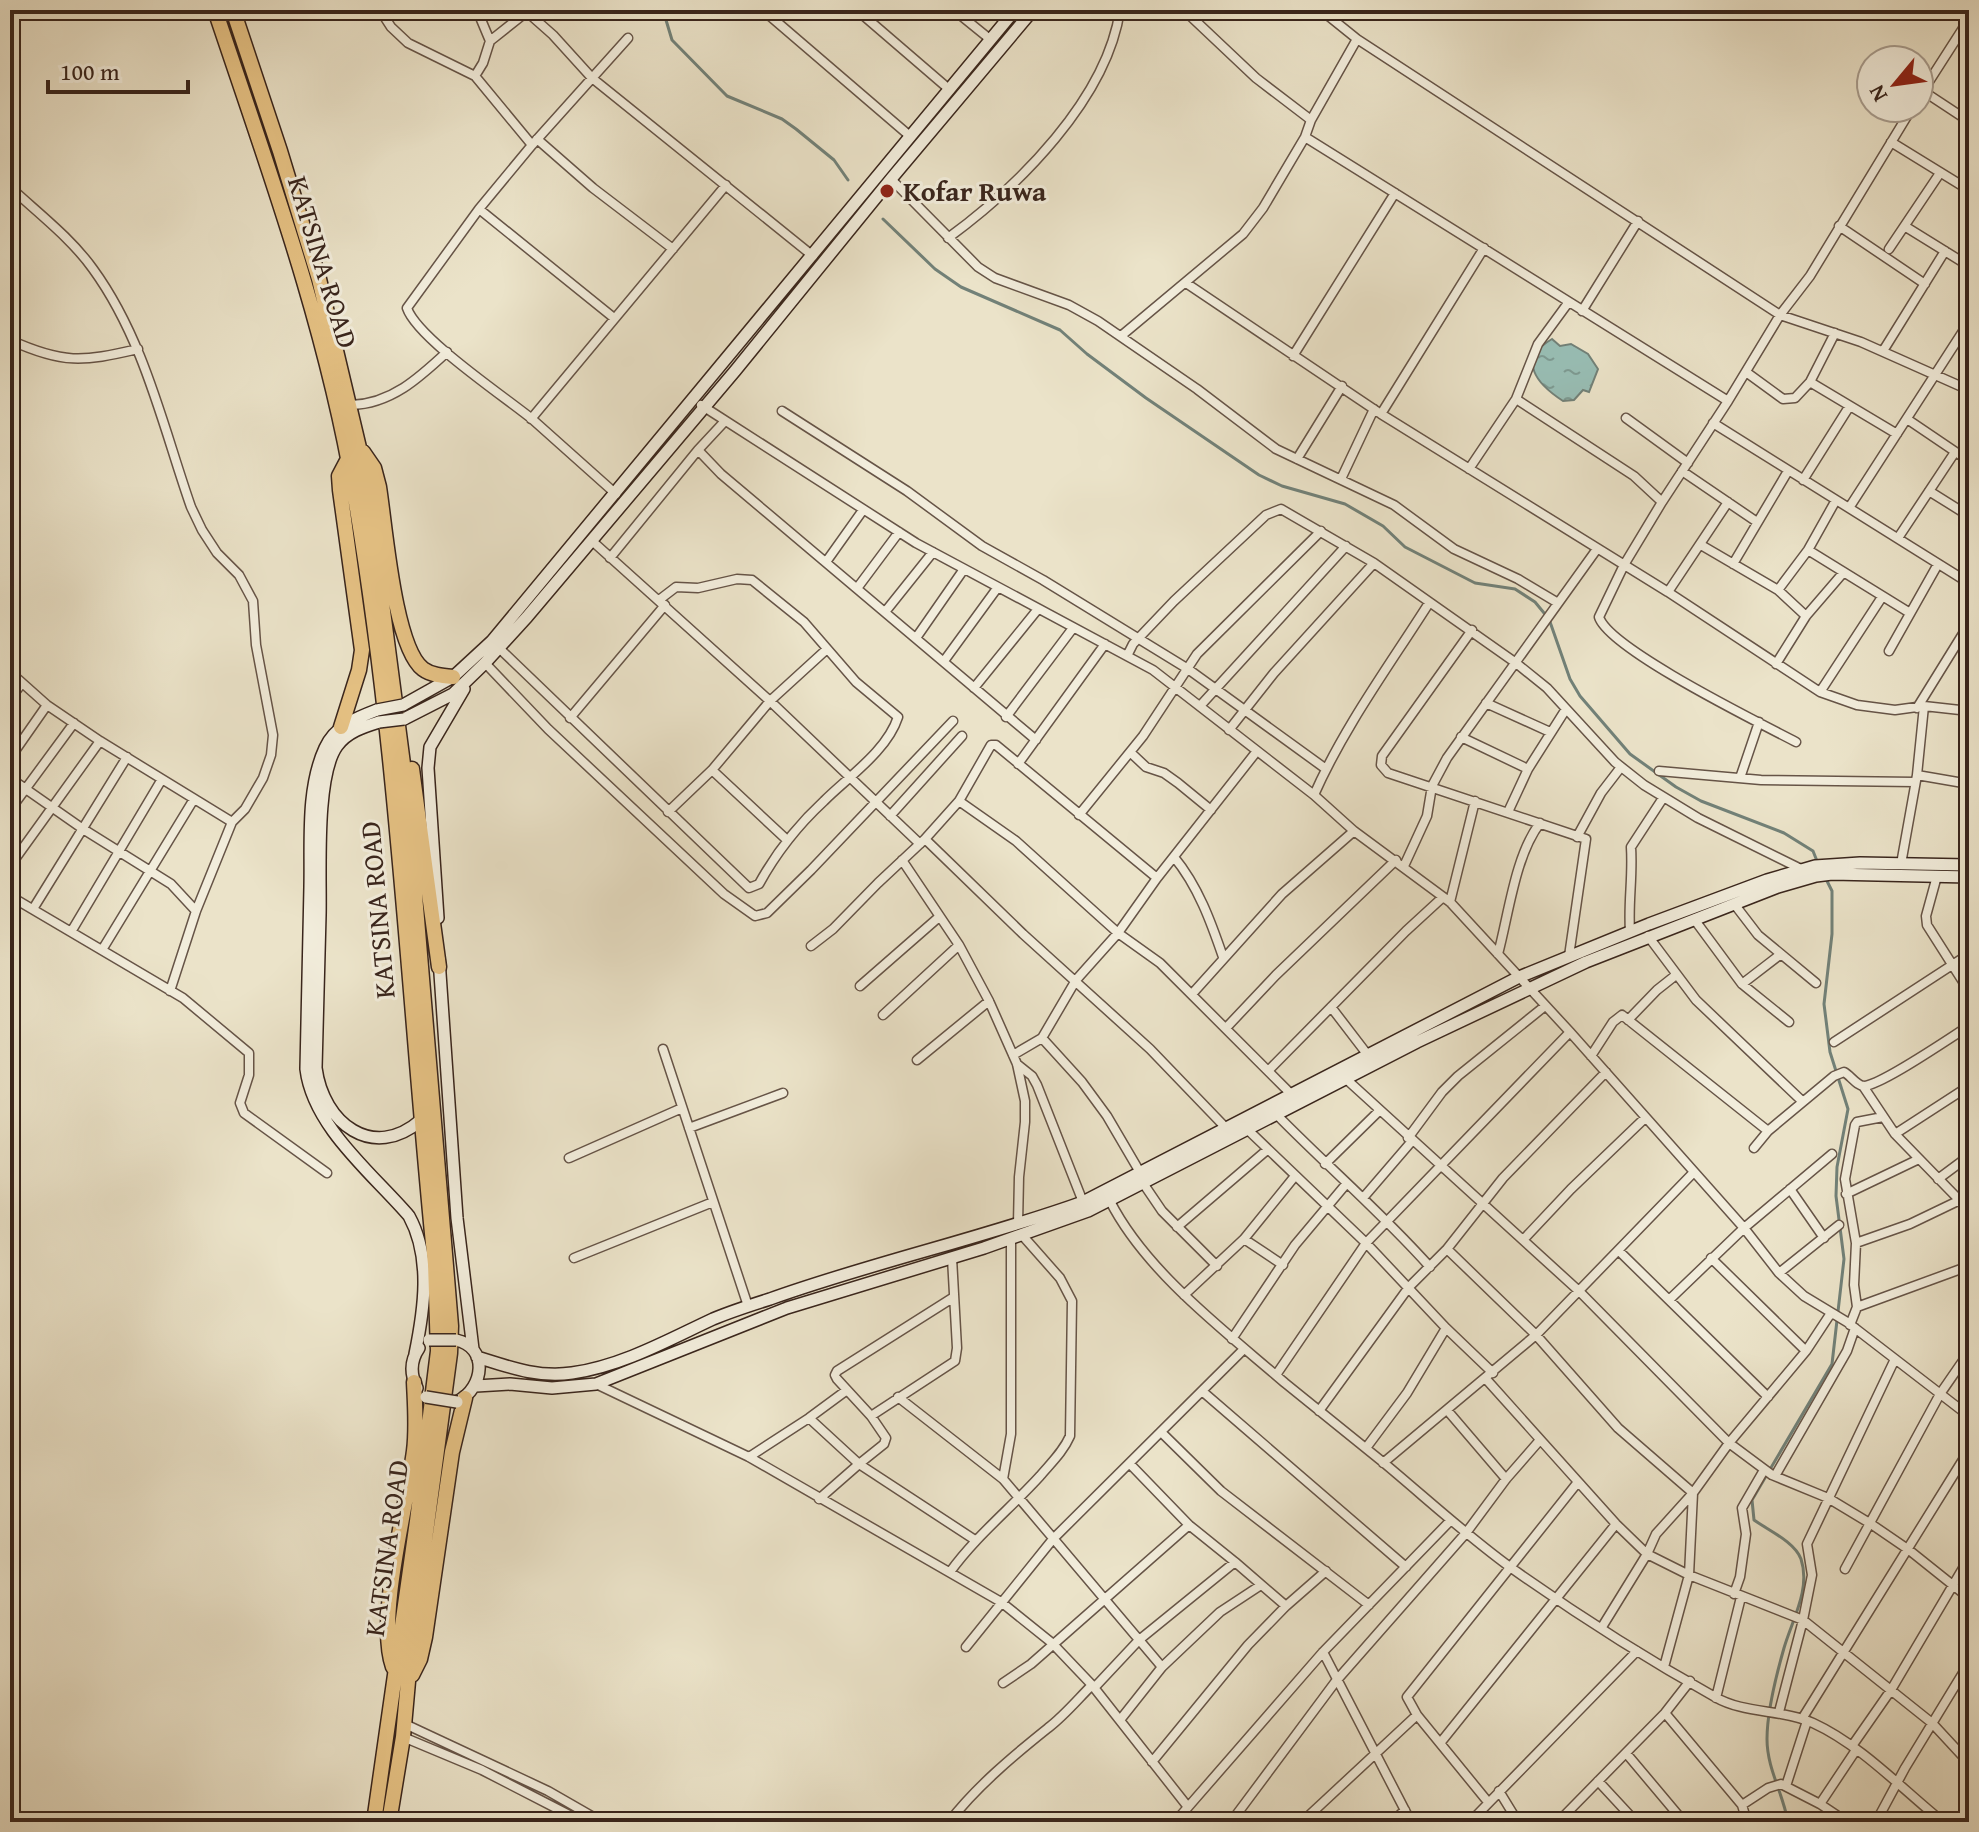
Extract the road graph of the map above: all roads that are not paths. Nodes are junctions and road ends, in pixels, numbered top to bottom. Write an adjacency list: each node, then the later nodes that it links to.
1 (215, 10): 83 (highway, KATSINA ROAD)
2 (233, 10): 70 (highway, KATSINA ROAD)
3 (380, 10): 20 (street)
4 (477, 10): 18 (street)
5 (763, 10): 27 (street)
6 (857, 10): 22 (street)
7 (954, 10): 17 (street)
8 (1015, 10): 17 (main road)
9 (1033, 10): 32 (main road)
10 (1120, 10): 41 (street)
11 (1184, 10): 24 (street)
12 (1321, 10): 16 (street)
13 (528, 11): 18 (street); 21 (street)
14 (1969, 19): 19 (street)
15 (628, 38): 21 (street)
16 (1357, 39): 24 (street); 38 (street)
17 (991, 40): 22 (main road)
18 (490, 41): 20 (street)
19 (1935, 72)
20 (475, 76): 29 (street)
21 (592, 78): 29 (street); 33 (street)
22 (950, 90): 27 (main road)
23 (1935, 102): 25 (street)
24 (1311, 120): 28 (street)
25 (1968, 120)
26 (1902, 124): 30 (street)
27 (911, 137): 46 (main road)
28 (1305, 137): 36 (street); 48 (street)
29 (534, 142): 37 (street); 43 (street)
30 (1891, 142): 31 (street); 39 (street)
31 (1940, 173): 34 (street); 40 (street)
32 (891, 179): 41 (street); 69 (main road)
33 (726, 185): 43 (street); 46 (street)
34 (1967, 185)
35 (10, 187): 58 (street)
36 (1395, 193): 42 (street); 61 (street)
37 (479, 209): 53 (street); 60 (street)
38 (1638, 221): 51 (street); 52 (street)
39 (1839, 226): 49 (street); 52 (street)
40 (1906, 227): 44 (street); 45 (street)
41 (948, 238): 56 (street)
42 (1484, 248): 50 (street); 73 (street)
43 (673, 249): 53 (street)
44 (1889, 249)
45 (1945, 251): 47 (street); 49 (street)
46 (813, 256): 69 (main road)
47 (1969, 266)
48 (1186, 283): 56 (street); 61 (street)
49 (1925, 284): 59 (street)
50 (1568, 303): 51 (street); 67 (street)
51 (1582, 311): 68 (street)
52 (1780, 315): 55 (street); 62 (street)
53 (614, 318): 75 (street)
54 (1969, 322): 63 (street)
55 (1835, 333): 59 (street); 64 (street)
56 (1121, 336): 84 (street)
57 (10, 340): 58 (street)
58 (138, 349): 208 (street)
59 (1883, 351): 63 (street)
60 (447, 352): 70 (street); 75 (street)
61 (1293, 356): 65 (street)
62 (1746, 372): 64 (street); 68 (street)
63 (1936, 373): 66 (street); 76 (street)
64 (1810, 382): 71 (street)
65 (1342, 386): 73 (street); 84 (street)
66 (1969, 390)
67 (1516, 399): 87 (street); 94 (street)
68 (1728, 401): 78 (street)
69 (699, 404): 77 (street); 92 (main road); 103 (main road)
70 (351, 405): 80 (highway, KATSINA ROAD)
71 (1849, 407): 79 (street); 90 (street)
72 (782, 411): 133 (street)
73 (1378, 412): 87 (street); 89 (street)
74 (1626, 418): 86 (street)
75 (531, 419): 92 (street)
76 (1907, 419): 79 (street); 82 (street)
77 (725, 421): 81 (street); 97 (street)
78 (1713, 423): 86 (street); 88 (street)
79 (1897, 434): 96 (street)
80 (360, 448): 146 (highway); 176 (highway, KATSINA ROAD)
81 (698, 450): 109 (street); 110 (street)
82 (1955, 452): 85 (street); 91 (street)
83 (348, 459): 168 (highway); 294 (highway, KATSINA ROAD)
84 (1297, 459): 89 (street)
85 (1969, 461)
86 (1685, 467): 94 (street); 95 (street)
87 (1469, 469): 106 (street)
88 (1788, 471): 90 (street); 99 (street)
89 (1341, 479): 125 (street)
90 (1803, 480): 93 (street)
91 (1929, 491): 98 (street); 102 (street)
92 (616, 494): 146 (main road)
93 (1836, 500): 96 (street); 107 (street)
94 (1662, 502): 114 (street)
95 (1728, 502): 99 (street); 104 (street)
96 (1849, 508): 102 (street)
97 (863, 510): 101 (street); 110 (street)
98 (1969, 516)
99 (1757, 522): 112 (street)
100 (1321, 531): 105 (street); 133 (street); 144 (street)
101 (899, 532): 108 (street); 118 (street)
102 (1898, 538): 113 (street)
103 (591, 540): 109 (street); 136 (main road)
104 (1701, 545): 112 (street); 121 (street)
105 (1346, 546): 111 (street); 151 (street)
106 (1597, 549): 114 (street); 125 (street)
107 (1808, 550): 116 (street); 120 (street)
108 (933, 552): 115 (street); 127 (street)
109 (610, 558): 123 (street)
110 (826, 562): 118 (street)
111 (1374, 563): 124 (street); 160 (street)
112 (1733, 564): 120 (street)
113 (1938, 564): 117 (street); 128 (street)
114 (1624, 565): 121 (street); 166 (street)
115 (964, 569): 119 (street); 134 (street)
116 (1843, 573): 122 (street); 129 (street)
117 (1969, 583)
118 (858, 587): 127 (street)
119 (998, 587): 126 (street); 140 (street)
120 (1778, 590): 129 (street)
121 (1668, 592): 143 (street)
122 (1882, 597): 128 (street); 152 (street)
123 (662, 603): 137 (street); 154 (street); 164 (street)
124 (1429, 603): 132 (street); 183 (street)
125 (1558, 603): 142 (street)
126 (1038, 609): 131 (street); 149 (street)
127 (885, 612): 134 (street)
128 (1910, 613): 138 (street)
129 (1806, 616): 143 (street)
130 (1969, 624): 158 (street)
131 (1073, 628): 135 (street); 163 (street)
132 (1472, 630): 142 (street); 193 (street)
133 (1140, 637): 139 (street); 144 (street)
134 (916, 638): 140 (street)
135 (1105, 644): 139 (street); 173 (street)
136 (499, 648): 141 (main road); 164 (street)
137 (827, 649): 154 (street); 187 (street)
138 (1889, 651)
139 (1127, 656): 150 (street)
140 (944, 661): 149 (street)
141 (485, 663): 147 (main road); 216 (street)
142 (1516, 663): 155 (street); 159 (street)
143 (1776, 664): 152 (street)
144 (1188, 669): 150 (street); 151 (street)
145 (10, 672): 148 (street)
146 (453, 677): 162 (main road, bridge)
147 (468, 680): 162 (main road, bridge); 251 (main road)
148 (22, 683): 153 (street); 156 (street)
149 (974, 688): 163 (street)
150 (1176, 688): 157 (street); 178 (street)
151 (1216, 689): 157 (street); 160 (street)
152 (1820, 692): 158 (street)
153 (10, 699)
154 (770, 701): 185 (street); 187 (street)
155 (1486, 703): 170 (street); 172 (street)
156 (47, 705): 167 (street); 180 (street)
157 (1200, 706): 169 (street)
158 (1920, 707): 161 (street); 190 (street)
159 (1566, 709): 170 (street); 182 (street)
160 (1244, 711): 169 (street); 183 (street)
161 (1969, 711)
162 (378, 716): 168 (main road); 294 (main road)
163 (1006, 717): 173 (street)
164 (570, 718): 204 (street)
165 (953, 721): 200 (street)
166 (1759, 722): 175 (street); 189 (street)
167 (74, 723): 174 (street); 194 (street)
168 (341, 727): 361 (main road)
169 (1229, 730): 177 (street)
170 (1550, 732): 184 (street)
171 (962, 736): 207 (street)
172 (1461, 737): 184 (street); 193 (street)
173 (1036, 740): 181 (street)
174 (100, 741): 179 (street); 201 (street)
175 (1796, 742)
176 (401, 744): 251 (highway); 433 (highway, KATSINA ROAD)
177 (1257, 751): 195 (street); 203 (street)
178 (1130, 752): 203 (street); 206 (street)
179 (127, 757): 191 (street); 210 (street)
180 (10, 758)
181 (1018, 764): 198 (street); 206 (street)
182 (1621, 767): 196 (street); 213 (street)
183 (1326, 769): 195 (street)
184 (1528, 769): 205 (street)
185 (712, 770): 204 (street); 214 (street)
186 (1659, 771): 189 (street)
187 (848, 777): 200 (street); 214 (street)
188 (10, 778): 194 (street)
189 (1740, 778): 190 (street)
190 (1916, 778): 192 (street); 221 (street)
191 (162, 779): 197 (street); 217 (street)
192 (1969, 784)
193 (1432, 786): 199 (street); 224 (street)
194 (26, 789): 201 (street); 202 (street)
195 (1314, 795): 212 (street)
196 (1663, 798): 225 (street); 239 (street)
197 (194, 799): 208 (street); 227 (street)
198 (959, 801): 215 (street); 241 (street)
199 (1475, 801): 205 (street); 233 (street)
200 (875, 803): 207 (street); 216 (street)
201 (53, 809): 210 (street); 223 (street)
202 (10, 810)
203 (1211, 810): 218 (street)
204 (668, 812): 211 (street)
205 (1508, 812): 209 (street)
206 (1079, 815): 231 (street)
207 (890, 816): 215 (street)
208 (232, 822): 236 (street)
209 (1540, 823): 213 (street); 246 (street)
210 (83, 829): 217 (street); 235 (street)
211 (689, 831): 214 (street); 216 (street)
212 (1354, 831): 220 (street); 250 (street)
213 (1577, 837): 249 (street)
214 (787, 840)
215 (923, 842): 219 (street); 255 (street)
216 (675, 847)
217 (118, 852): 227 (street); 240 (street)
218 (1174, 857): 231 (street); 250 (street)
219 (902, 860): 237 (street); 244 (street)
220 (1396, 860): 224 (street); 270 (street)
221 (1901, 864): 222 (main road); 226 (main road)
222 (1969, 865)
223 (10, 866)
224 (1404, 866): 233 (street)
225 (1801, 869): 228 (main road); 239 (main road)
226 (1831, 869): 228 (main road); 229 (main road)
227 (150, 871): 236 (street); 245 (street)
228 (1815, 871): 234 (main road)
229 (1937, 876): 230 (main road); 252 (street)
230 (1969, 877)
231 (1157, 878): 241 (street)
232 (10, 896): 235 (street)
233 (1446, 900): 246 (street); 265 (street)
234 (1735, 905): 238 (main road); 247 (street)
235 (33, 909): 240 (street)
236 (196, 911): 260 (street)
237 (939, 917): 243 (street); 258 (street)
238 (1694, 919): 242 (main road); 257 (street)
239 (1630, 931): 249 (main road)
240 (71, 932): 245 (street)
241 (1118, 933): 255 (street); 262 (street)
242 (1648, 936): 253 (street); 259 (main road)
243 (959, 945): 263 (street); 266 (street)
244 (811, 946)
245 (102, 950): 260 (street)
246 (1498, 954): 254 (street)
247 (1781, 954): 256 (street); 257 (street)
248 (1969, 954): 252 (street)
249 (1569, 956): 254 (main road)
250 (1223, 957): 262 (street)
251 (439, 967): 360 (main road)
252 (1952, 967): 261 (street); 273 (street)
253 (1676, 975): 267 (street); 286 (street)
254 (1519, 977): 259 (street); 275 (main road)
255 (1076, 980): 272 (street); 296 (street)
256 (1816, 983)
257 (1742, 984): 268 (street)
258 (860, 986)
259 (1529, 988): 264 (street); 281 (main road)
260 (170, 991): 310 (street)
261 (1969, 991)
262 (1192, 994): 270 (street)
263 (989, 1001): 277 (street); 278 (street)
264 (1545, 1006): 271 (street); 300 (street)
265 (1331, 1007): 275 (street); 279 (street)
266 (883, 1015)
267 (1628, 1020): 276 (street); 298 (street)
268 (1789, 1022)
269 (1969, 1026): 282 (street)
270 (1226, 1028): 279 (street)
271 (1570, 1032): 276 (street); 308 (street)
272 (1042, 1038): 278 (street); 312 (street)
273 (1834, 1042)
274 (663, 1049): 288 (street)
275 (1367, 1054): 285 (main road)
276 (1591, 1056): 280 (street)
277 (917, 1060)
278 (1015, 1060): 287 (street); 289 (street)
279 (1269, 1070): 285 (street)
280 (1606, 1072): 293 (street); 322 (street)
281 (1345, 1078): 290 (street); 291 (main road)
282 (1863, 1086): 286 (street); 292 (street)
283 (1969, 1086): 299 (street)
284 (783, 1093): 295 (street)
285 (1292, 1095): 296 (main road)
286 (1802, 1101): 298 (street)
287 (1043, 1105): 289 (street); 321 (street)
288 (682, 1108): 295 (street); 305 (street)
289 (1025, 1109): 329 (street)
290 (1379, 1111): 300 (street); 307 (street)
291 (1277, 1115): 297 (main road); 307 (street)
292 (1883, 1117): 299 (street); 316 (street)
293 (1645, 1118): 309 (street); 332 (street)
294 (421, 1120): 433 (highway, KATSINA ROAD)
295 (689, 1128): 320 (street)
296 (1226, 1128): 312 (main road)
297 (1248, 1130): 302 (street); 312 (main road)
298 (1768, 1131): 301 (street)
299 (1895, 1134): 306 (street)
300 (1410, 1139): 308 (street); 317 (street)
301 (1754, 1148)
302 (1267, 1150): 311 (street); 327 (street)
303 (1832, 1154): 315 (street)
304 (1969, 1156): 313 (street)
305 (569, 1158)
306 (1919, 1159): 313 (street); 316 (street)
307 (1325, 1164): 314 (street)
308 (1440, 1166): 322 (street); 325 (street)
309 (1694, 1172): 328 (street); 336 (street)
310 (327, 1173)
311 (1295, 1176): 323 (street); 331 (street)
312 (1142, 1178): 319 (main road); 321 (main road); 327 (street)
313 (1938, 1179): 318 (street)
314 (1347, 1183): 317 (street); 323 (street)
315 (1790, 1189): 328 (street); 330 (street)
316 (1846, 1194): 334 (street)
317 (1363, 1198): 325 (street)
318 (1960, 1200): 324 (street); 334 (street)
319 (1110, 1201): 329 (main road); 347 (street)
320 (713, 1202): 337 (street); 350 (street)
321 (1083, 1202): 329 (main road)
322 (1483, 1206): 332 (street); 335 (street)
323 (1326, 1207): 333 (street); 340 (street)
324 (1969, 1210)
325 (1387, 1219): 333 (street); 342 (street)
326 (1839, 1225): 330 (street)
327 (1177, 1227): 341 (street)
328 (1744, 1228): 339 (street); 344 (street)
329 (1017, 1233): 338 (main road); 350 (main road); 389 (street); 393 (street)
330 (1824, 1238): 344 (street)
331 (1244, 1239): 340 (street); 341 (street)
332 (1523, 1240): 346 (street)
333 (1366, 1243): 345 (street); 363 (street)
334 (1856, 1243): 351 (street)
335 (1447, 1249): 342 (street); 355 (street)
336 (1619, 1251): 346 (street); 349 (street)
337 (574, 1258)
338 (952, 1258): 348 (street); 366 (main road)
339 (1711, 1258): 349 (street); 358 (street)
340 (1283, 1265): 356 (street)
341 (1217, 1266): 347 (street)
342 (1430, 1267): 345 (street)
343 (1968, 1268): 351 (street)
344 (1779, 1273): 352 (street)
345 (1409, 1287): 354 (street); 375 (street)
346 (1580, 1292): 355 (street); 381 (street)
347 (1184, 1295): 356 (street)
348 (954, 1297): 368 (street); 371 (street)
349 (1669, 1300): 372 (street)
350 (748, 1306): 360 (main road)
351 (1857, 1307): 353 (street)
352 (1832, 1314): 353 (street); 358 (street)
353 (1851, 1325): 362 (street); 388 (street)
354 (1446, 1328): 364 (street); 382 (street)
355 (1536, 1335): 364 (street); 392 (street)
356 (1232, 1339): 357 (street)
357 (1244, 1349): 363 (street); 369 (street)
358 (1806, 1351): 372 (street)
359 (1969, 1352): 370 (street)
360 (475, 1353): 361 (main road, bridge); 367 (main road)
361 (415, 1354): 365 (main road)
362 (1895, 1359): 370 (street); 394 (street)
363 (1276, 1375): 375 (street)
364 (1490, 1376): 374 (street); 380 (street)
365 (414, 1382): 373 (main road, bridge); 433 (highway)
366 (596, 1384): 367 (main road); 384 (street)
367 (476, 1386): 373 (main road)
368 (847, 1390): 376 (street); 378 (street)
369 (1202, 1391): 379 (street); 407 (street)
370 (1940, 1394): 377 (street); 398 (street)
371 (898, 1397): 376 (street); 389 (street)
372 (1768, 1397): 381 (street)
373 (461, 1400): 433 (highway)
374 (1447, 1410): 385 (street); 390 (street)
375 (1319, 1411): 382 (street)
376 (871, 1416): 386 (street)
377 (1969, 1416)
378 (809, 1418): 384 (street); 386 (street)
379 (1161, 1432): 387 (street); 410 (street)
380 (1540, 1440): 390 (street); 391 (street)
381 (1729, 1443): 388 (street); 392 (street)
382 (1366, 1448): 385 (street)
383 (1969, 1450): 403 (street)
384 (749, 1457): 395 (street)
385 (1383, 1463): 396 (street)
386 (859, 1464): 395 (street); 402 (street)
387 (1130, 1464): 399 (street); 401 (street)
388 (1769, 1473): 394 (street); 415 (street)
389 (1003, 1479): 393 (street)
390 (1506, 1479): 400 (street)
391 (1578, 1482): 397 (street); 408 (street)
392 (1693, 1493): 404 (street); 412 (street)
393 (1020, 1498): 401 (street); 402 (street)
394 (1828, 1498): 398 (street); 422 (street)
395 (819, 1499): 411 (street)
396 (1451, 1520): 400 (street); 407 (street)
397 (1616, 1524): 404 (street); 416 (street)
398 (1871, 1524): 403 (street); 409 (street)
399 (1189, 1525): 406 (street); 418 (street)
400 (1466, 1533): 408 (street); 435 (street)
401 (1053, 1539): 418 (street); 419 (street)
402 (975, 1540): 411 (street)
403 (1909, 1550): 414 (street); 428 (street)
404 (1647, 1554): 412 (street); 423 (street)
405 (1969, 1558): 414 (street)
406 (1235, 1562): 413 (street); 424 (street)
407 (1406, 1567): 420 (street)
408 (1509, 1567): 416 (street); 444 (street)
409 (1845, 1569)
410 (1326, 1571): 420 (street); 421 (street)
411 (950, 1572): 419 (street)
412 (1689, 1575): 415 (street); 432 (street)
413 (1261, 1585): 421 (street); 431 (street)
414 (1952, 1585): 417 (street); 440 (street)
415 (1738, 1596): 422 (street); 441 (street)
416 (1555, 1597): 423 (street); 449 (street)
417 (1969, 1598)
418 (1105, 1600): 424 (street); 425 (street)
419 (1001, 1602): 425 (street); 426 (street)
420 (1369, 1605): 429 (street)
421 (1286, 1606): 453 (street)
422 (1803, 1620): 428 (street); 442 (street)
423 (1602, 1627): 427 (street)
424 (1139, 1640): 431 (street); 438 (street)
425 (1052, 1643): 437 (street); 438 (street)
426 (966, 1647)
427 (1637, 1651): 432 (street); 458 (street)
428 (1844, 1651): 440 (street); 446 (street)
429 (1323, 1652): 435 (street); 462 (street)
430 (1969, 1663): 434 (street)
431 (1162, 1667): 445 (street)
432 (1664, 1667): 436 (street)
433 (402, 1678): 448 (highway, KATSINA ROAD); 465 (highway, KATSINA ROAD)
434 (1959, 1679): 439 (street); 447 (street)
435 (1336, 1681): 451 (street); 471 (street)
436 (1690, 1681): 441 (street); 443 (street)
437 (1003, 1683)
438 (1093, 1686): 445 (street); 469 (street)
439 (1969, 1686)
440 (1891, 1690): 447 (street); 450 (street)
441 (1716, 1698): 442 (street)
442 (1777, 1712): 446 (street)
443 (1665, 1713): 452 (street); 461 (street)
444 (1417, 1715): 449 (street); 451 (street)
445 (1120, 1720): 453 (street)
446 (1805, 1720): 450 (street); 456 (street)
447 (1932, 1723): 454 (street); 457 (street)
448 (404, 1730): 466 (highway, KATSINA ROAD); 467 (street); 468 (street)
449 (1441, 1742): 459 (street)
450 (1854, 1748): 457 (street); 460 (street)
451 (1374, 1753): 463 (street); 472 (street)
452 (1626, 1753): 455 (street); 479 (street)
453 (1152, 1762): 462 (street)
454 (1969, 1763)
455 (1598, 1781): 477 (street); 478 (street)
456 (1786, 1786): 460 (street); 461 (street)
457 (1897, 1786): 482 (street); 483 (street)
458 (1499, 1791): 459 (street); 476 (street)
459 (1488, 1802): 475 (street)
460 (1820, 1804): 481 (street)
461 (1742, 1805): 480 (street)
462 (1188, 1807): 470 (street)
463 (1405, 1810): 473 (street); 474 (street)
464 (1969, 1811): 484 (street)
465 (374, 1822)
466 (389, 1822)
467 (583, 1822)
468 (602, 1822)
469 (949, 1822)
470 (1175, 1822)
471 (1231, 1822)
472 (1302, 1822)
473 (1392, 1822)
474 (1411, 1822)
475 (1470, 1822)
476 (1518, 1822)
477 (1558, 1822)
478 (1636, 1822)
479 (1684, 1822)
480 (1747, 1822)
481 (1847, 1822)
482 (1876, 1822)
483 (1943, 1822)
484 (1961, 1822)

